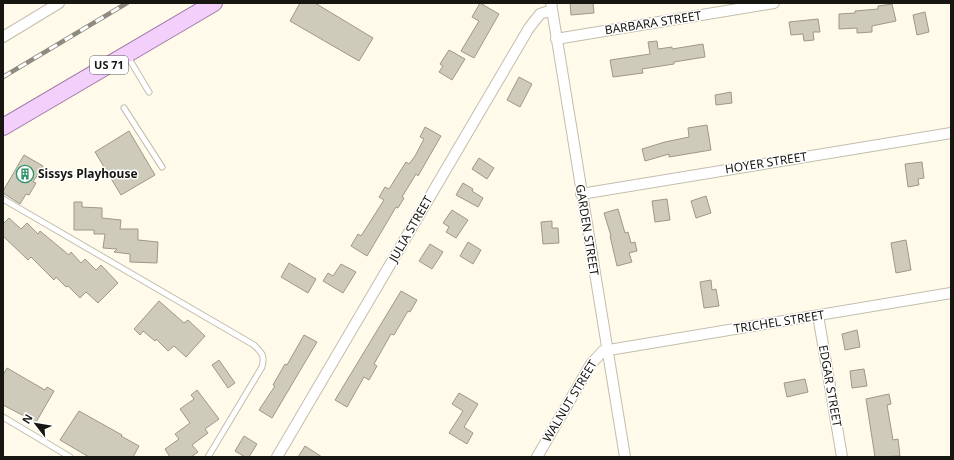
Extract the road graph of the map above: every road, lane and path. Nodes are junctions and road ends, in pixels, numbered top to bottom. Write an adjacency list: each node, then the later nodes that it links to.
1 (59, 3): 5 (street)
2 (214, 3): 7 (main road, US 71)
3 (774, 3): 6 (street, BARBARA STREET)
4 (551, 6): 6 (street, GARDEN STREET); 21 (street, JULIA STREET)
5 (3, 37)
6 (556, 39): 13 (street, GARDEN STREET)
7 (127, 55): 8 (lane); 10 (main road, US 71)
8 (150, 92)
9 (124, 108): 12 (lane)
10 (3, 127)
11 (951, 133): 13 (street, HOYER STREET)
12 (162, 167)
13 (581, 194): 17 (street, GARDEN STREET)
14 (3, 199): 20 (lane)
15 (951, 293): 16 (street, TRICHEL STREET)
16 (818, 315): 17 (street, TRICHEL STREET); 24 (street, EDGAR STREET)
17 (607, 350): 22 (street, WALNUT STREET); 23 (street, GARDEN STREET)
18 (3, 417): 19 (lane)
19 (70, 457)
20 (208, 457)
21 (277, 457)
22 (537, 457)
23 (625, 457)
24 (842, 457)

